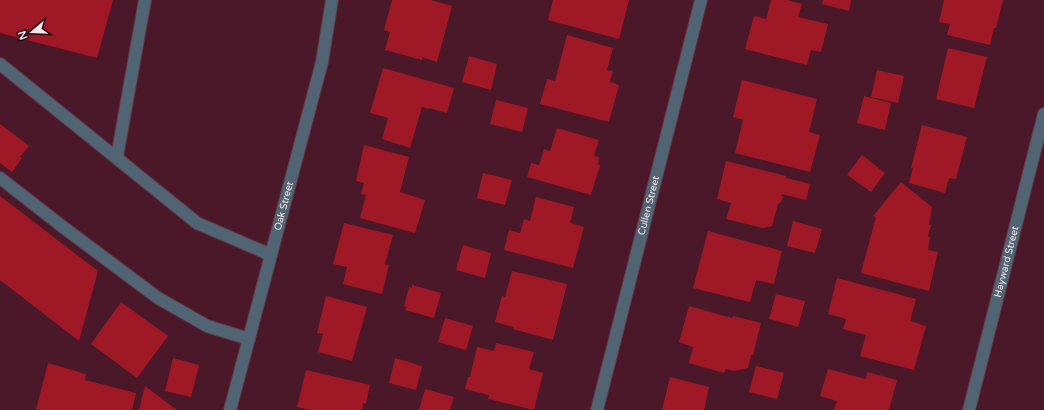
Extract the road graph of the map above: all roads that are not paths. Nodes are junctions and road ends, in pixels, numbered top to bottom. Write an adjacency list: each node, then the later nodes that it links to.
1 (145, 0): 6 (street)
2 (332, 0): 8 (street, Oak Street)
3 (701, 0): 11 (street, Cullen Street)
4 (0, 64): 6 (street)
5 (1044, 114): 12 (street, Hayward Street)
6 (117, 157): 8 (street)
7 (0, 178): 9 (street)
8 (271, 256): 9 (street, Oak Street)
9 (249, 340): 10 (street, Oak Street)
10 (230, 410)
11 (597, 410)
12 (969, 410)

